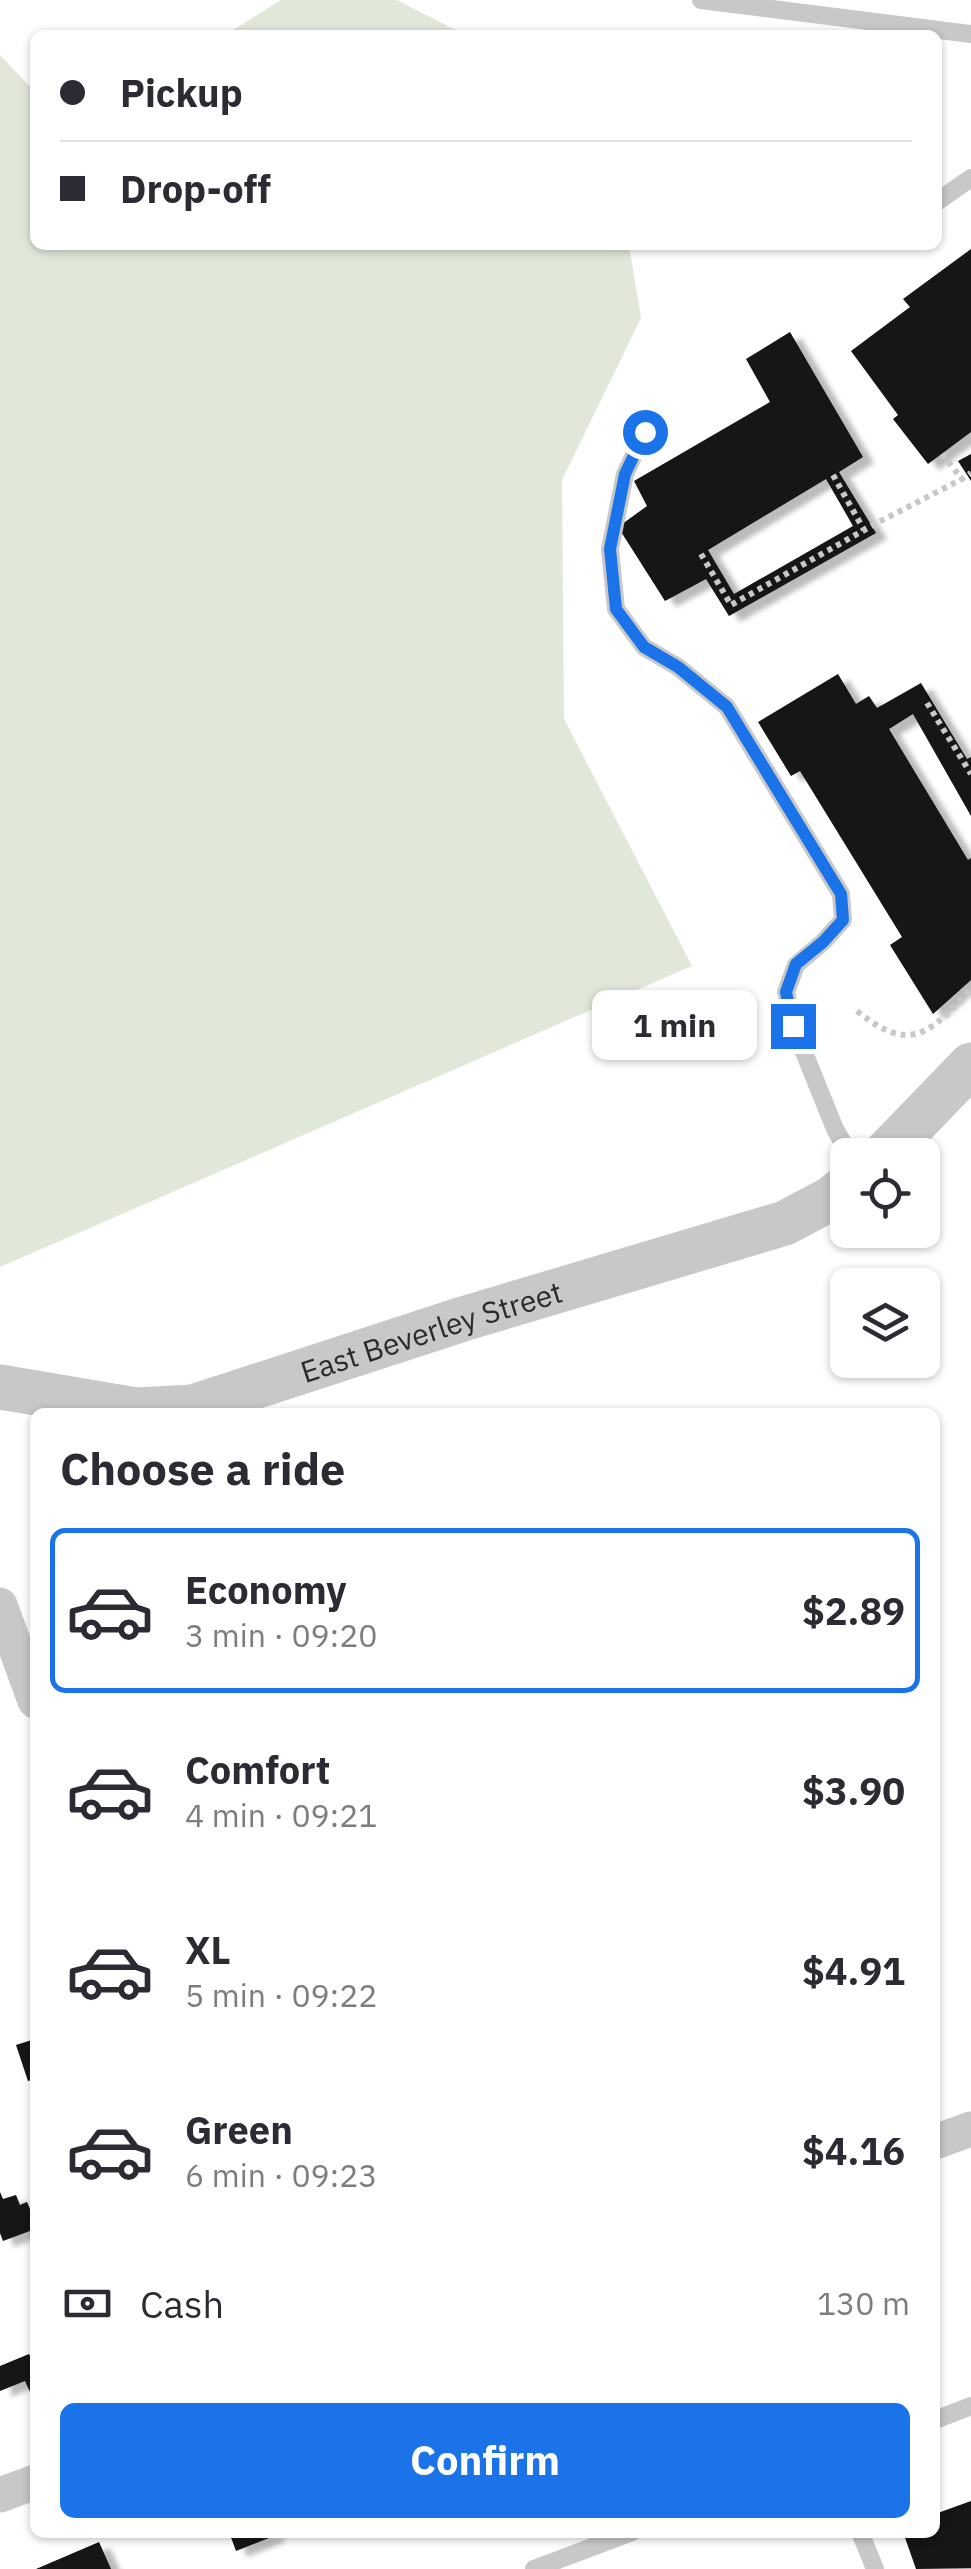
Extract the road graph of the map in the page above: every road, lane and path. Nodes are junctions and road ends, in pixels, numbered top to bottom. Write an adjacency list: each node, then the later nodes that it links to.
1 (701, 0): 2 (lane)
2 (939, 30)
3 (942, 30): 4 (lane)
4 (971, 34)
5 (971, 178): 6 (lane)
6 (942, 199)
7 (645, 432): 19 (lane)
8 (942, 454): 11 (path)
9 (971, 473): 11 (path)
10 (833, 475): 12 (path)
11 (962, 479): 12 (path)
12 (864, 530): 13 (path)
13 (700, 554)
14 (927, 703): 15 (path)
15 (971, 774)
16 (971, 989): 17 (path)
17 (857, 1011)
18 (971, 1065): 20 (street)
19 (839, 1138)
20 (900, 1138)
21 (830, 1199): 24 (street, East Beverley Street)
22 (0, 1386): 23 (street, East Beverley Street)
23 (118, 1408)
24 (193, 1408)
25 (0, 1606): 26 (street)
26 (30, 1687)
27 (971, 2129): 28 (street)
28 (940, 2140)
29 (971, 2406): 30 (lane)
30 (940, 2418)
31 (30, 2484): 32 (street)
32 (0, 2495)
33 (616, 2538): 35 (lane)
34 (862, 2538): 36 (lane)
35 (534, 2569)
36 (875, 2569)

